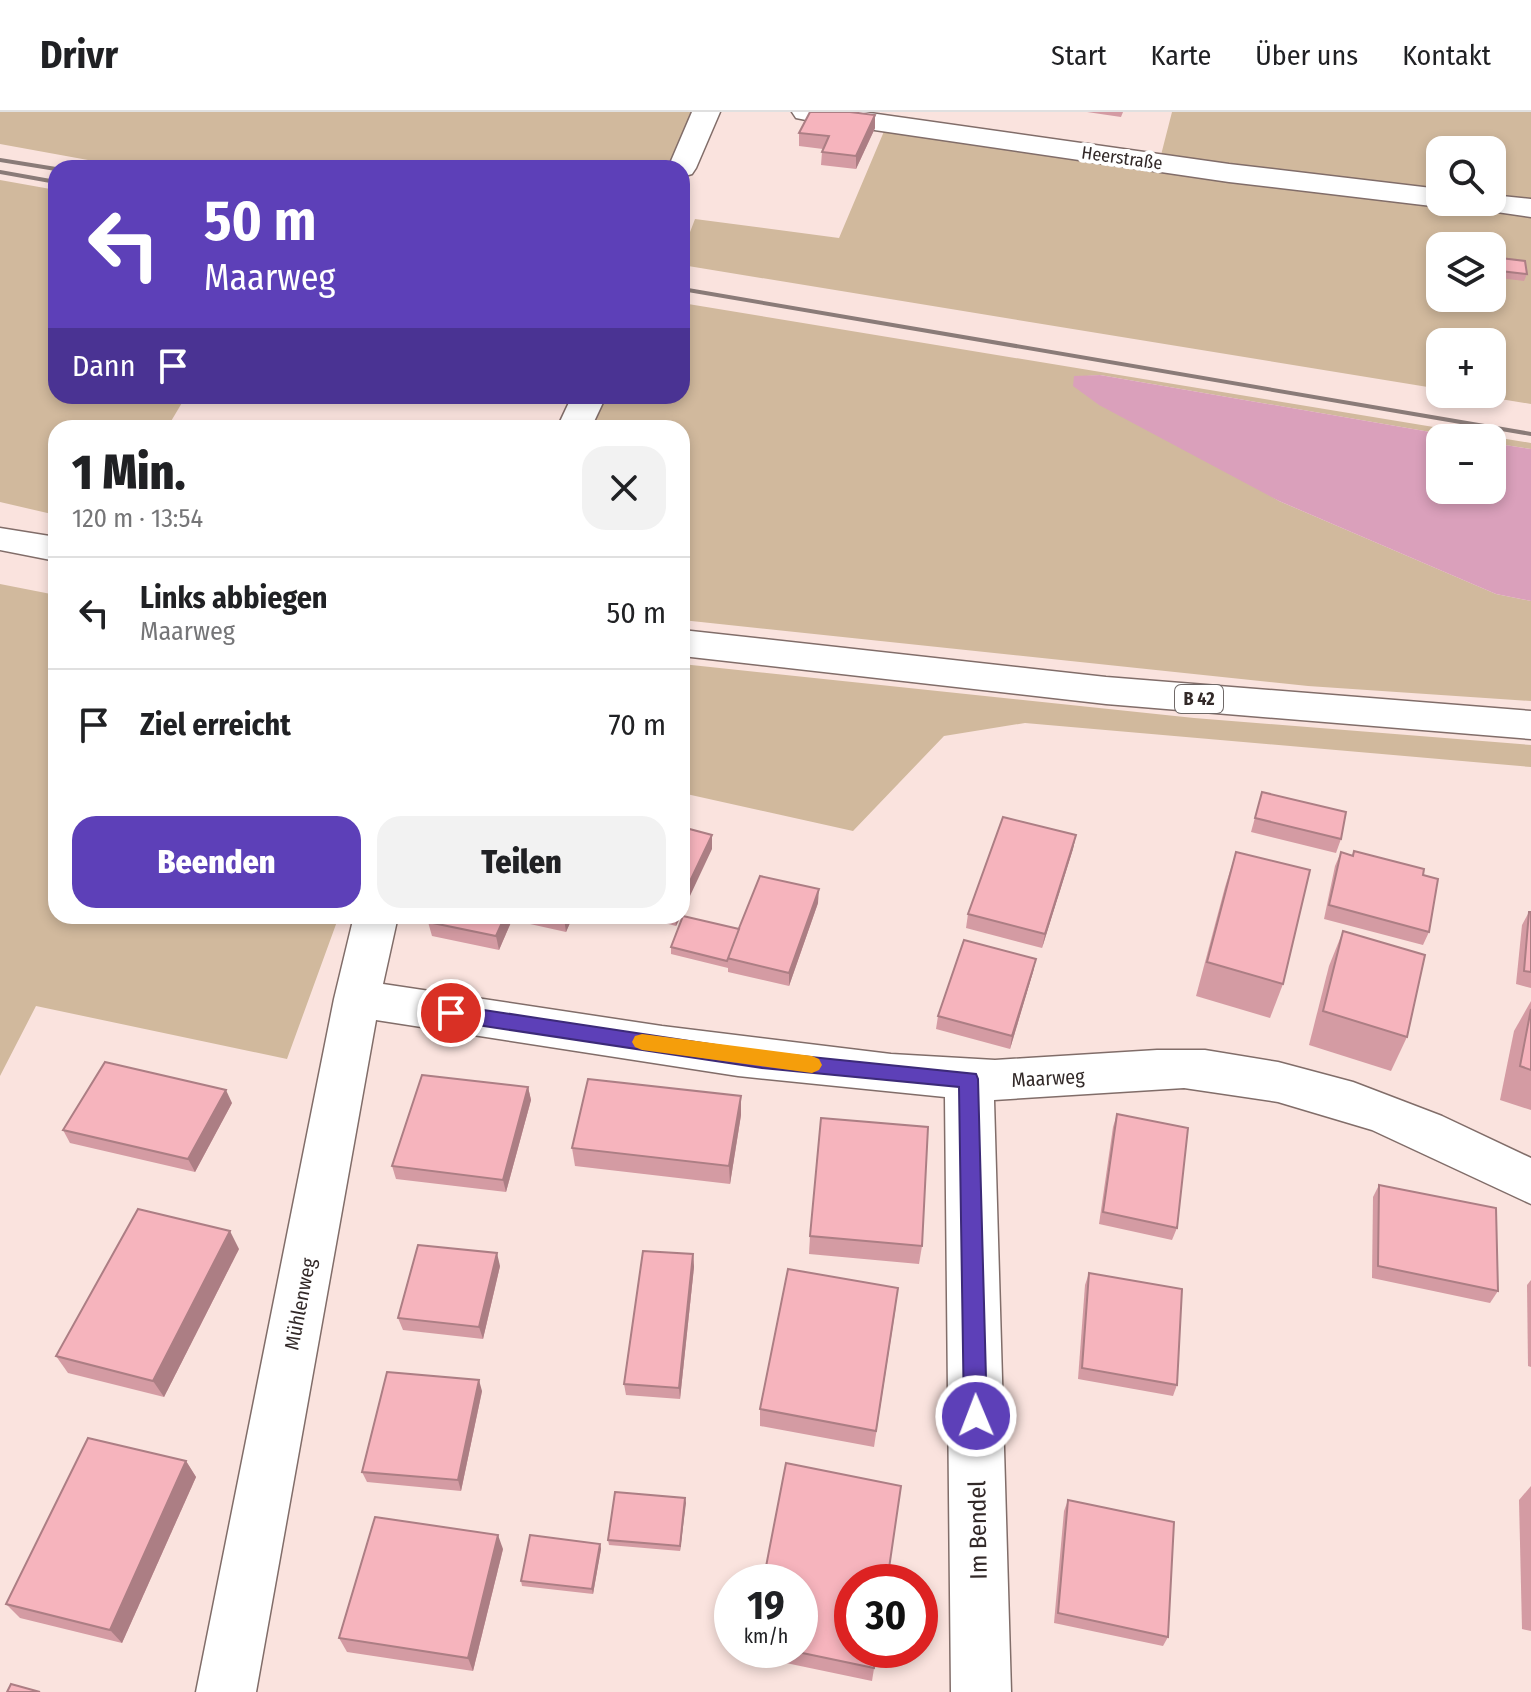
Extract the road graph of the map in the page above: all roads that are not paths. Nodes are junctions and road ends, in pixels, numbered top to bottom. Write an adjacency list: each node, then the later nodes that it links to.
1 (706, 112): 3 (street)
2 (806, 112): 4 (street, Heerstraße)
3 (685, 160)
4 (1426, 196)
5 (1506, 205): 6 (street)
6 (1531, 208)
7 (0, 539): 8 (street)
8 (48, 548)
9 (690, 644): 10 (street, B 42)
10 (1531, 725)
11 (374, 924): 12 (street, Mühlenweg)
12 (357, 999): 13 (street, Maarweg); 15 (street, Mühlenweg)
13 (969, 1079): 14 (street, Maarweg); 16 (street, Im Bendel)
14 (1531, 1182)
15 (226, 1692)
16 (981, 1692)

